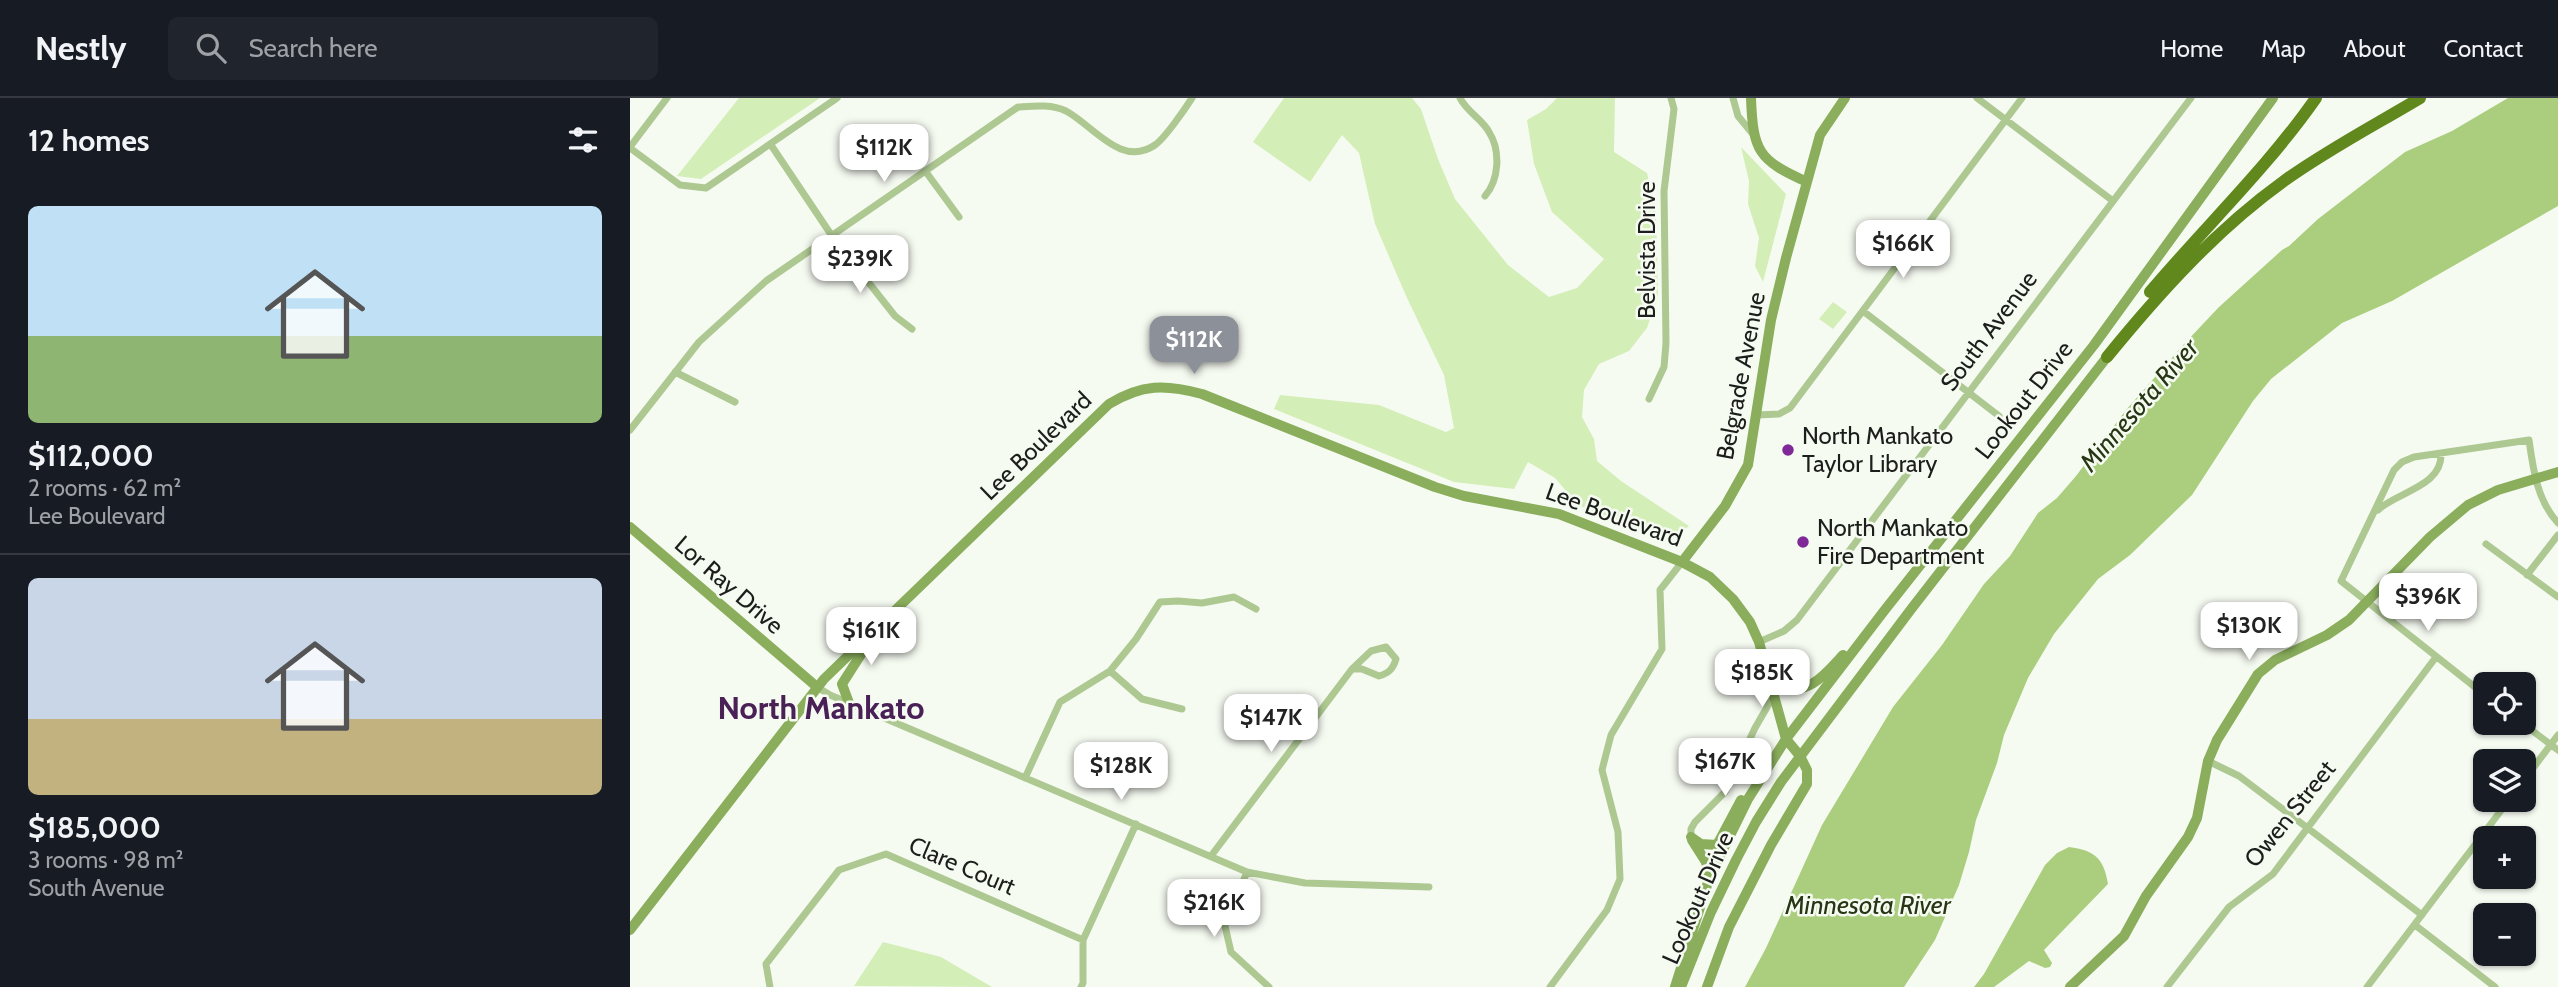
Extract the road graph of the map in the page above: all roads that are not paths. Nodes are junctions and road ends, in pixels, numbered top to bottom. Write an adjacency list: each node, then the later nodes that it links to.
1 (667, 98): 18 (street)
2 (837, 98): 17 (street)
3 (1192, 98): 19 (street)
4 (1460, 98): 21 (street)
5 (1671, 98): 30 (street, Belvista Drive)
6 (1733, 98): 16 (street)
7 (1751, 98): 16 (main road)
8 (1845, 98): 20 (main road, Belgrade Avenue)
9 (1977, 98): 15 (street)
10 (2022, 98): 15 (street)
11 (2190, 98): 22 (street, South Avenue)
12 (2273, 98): 48 (main road, Lookout Drive)
13 (2316, 98): 27 (highway)
14 (2420, 98): 27 (highway)
15 (2005, 120): 22 (street); 25 (street)
16 (1752, 133): 20 (main road)
17 (771, 145): 18 (street); 24 (street)
18 (630, 147)
19 (926, 172): 23 (street); 24 (street)
20 (1807, 182): 32 (main road, Belgrade Avenue)
21 (1485, 196)
22 (2113, 201): 29 (street, South Avenue)
23 (959, 217)
24 (832, 236): 26 (street); 28 (street)
25 (1863, 312): 29 (street); 32 (street)
26 (912, 329)
27 (2107, 356): 65 (main road, Lookout Drive)
28 (675, 372): 31 (street); 34 (street)
29 (1967, 391): 33 (street); 50 (street, South Avenue)
30 (1649, 399)
31 (735, 402)
32 (1757, 415): 43 (main road, Belgrade Avenue)
33 (1998, 416)
34 (630, 430)
35 (2441, 453): 37 (street); 38 (street); 38 (street)
36 (2558, 471): 37 (main road)
37 (2535, 480): 39 (street); 46 (main road)
38 (2373, 516): 46 (street)
39 (2558, 523)
40 (632, 533): 56 (main road, Lor Ray Drive)
41 (2558, 535): 44 (street)
42 (2486, 544): 44 (street)
43 (1682, 562): 49 (main road, Lee Boulevard); 50 (main road, Lee Boulevard); 85 (street, Belgrade Avenue)
44 (2526, 575): 45 (street)
45 (2558, 597)
46 (2368, 602): 51 (street); 66 (main road)
47 (1256, 609): 54 (street)
48 (1884, 611): 52 (main road); 62 (main road, Lookout Drive)
49 (878, 630): 56 (main road, Lee Boulevard); 58 (main road)
50 (1759, 642): 52 (main road, Lee Boulevard)
51 (2436, 657): 55 (street); 72 (street, Owen Street)
52 (1766, 666): 57 (main road, Lee Boulevard)
53 (1352, 669): 53 (street); 74 (street)
54 (1110, 671): 59 (street); 69 (street)
55 (2473, 686)
56 (817, 687): 58 (street, Lor Ray Drive); 80 (main road, Lee Boulevard)
57 (1774, 695): 62 (main road, Lee Boulevard); 73 (street)
58 (849, 704): 69 (street, Lor Ray Drive)
59 (1182, 709)
60 (2536, 733): 63 (street)
61 (2558, 735): 63 (street)
62 (1786, 739): 65 (main road, Lee Boulevard); 68 (main road, Lookout Drive)
63 (2551, 744): 64 (street); 67 (street)
64 (2558, 750)
65 (1800, 756): 87 (main road, Lookout Drive); 88 (main road)
66 (2208, 761): 72 (street); 89 (main road)
67 (2536, 764)
68 (1765, 771): 73 (main road); 76 (main road, Lookout Drive)
69 (1025, 778): 71 (street, Lor Ray Drive)
70 (2500, 812): 78 (street)
71 (1136, 824): 74 (street, Lor Ray Drive); 81 (street)
72 (2306, 828): 78 (street); 90 (street, Owen Street)
73 (1691, 837): 76 (main road)
74 (1211, 856): 75 (street, Lor Ray Drive)
75 (1247, 872): 77 (street, Lor Ray Drive); 84 (street)
76 (1709, 882): 86 (main road, Lookout Drive)
77 (1429, 887)
78 (2422, 915): 79 (street)
79 (2415, 925): 91 (street); 92 (street)
80 (630, 929)
81 (1083, 940): 82 (street, Clare Court); 83 (street)
82 (770, 987)
83 (1081, 987)
84 (1269, 987)
85 (1550, 987)
86 (1675, 987)
87 (1681, 987)
88 (1707, 987)
89 (2070, 987)
90 (2167, 987)
91 (2367, 987)
92 (2495, 987)

